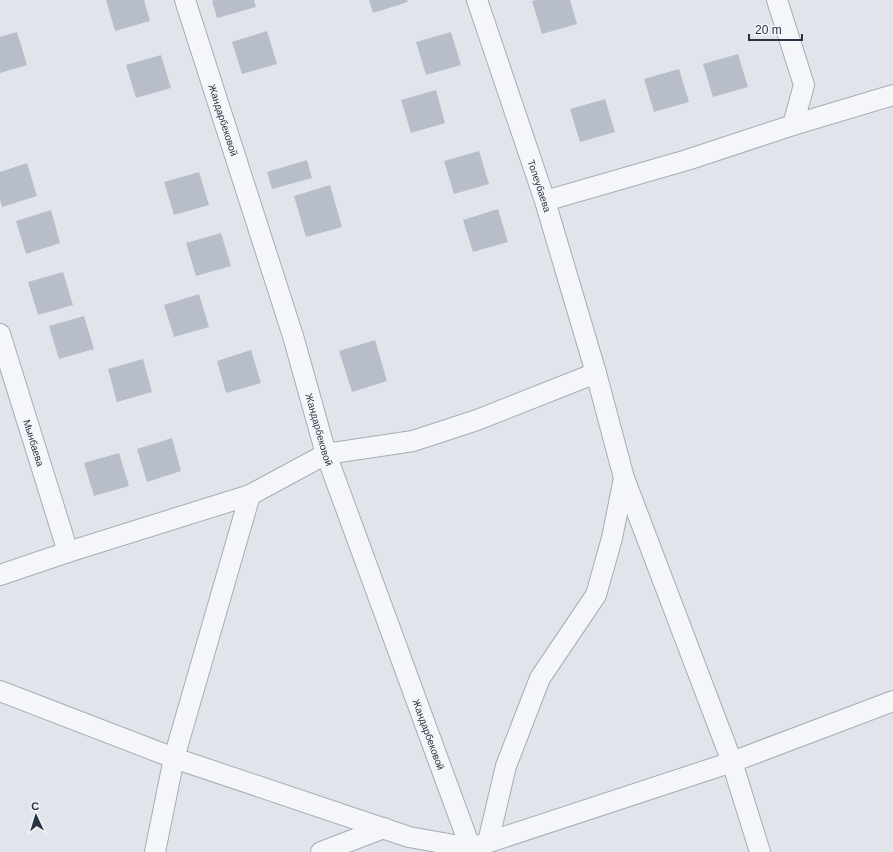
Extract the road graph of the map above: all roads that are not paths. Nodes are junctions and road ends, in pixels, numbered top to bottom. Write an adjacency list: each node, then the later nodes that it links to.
1 (185, 0): 9 (street, Жандарбековой)
2 (477, 0): 6 (street, Толеубаева)
3 (776, 0): 5 (street)
4 (893, 94): 5 (street)
5 (793, 125): 6 (street)
6 (545, 201): 8 (street, Толеубаева)
7 (0, 334): 12 (street, Мынбаева)
8 (596, 373): 9 (street); 10 (street, Толеубаева)
9 (326, 454): 11 (street); 19 (street, Жандарбековой)
10 (624, 478): 17 (street, Толеубаева); 19 (street)
11 (250, 496): 12 (street); 16 (street)
12 (68, 552): 13 (street)
13 (0, 575)
14 (0, 691): 16 (street)
15 (893, 701): 17 (street)
16 (174, 758): 18 (street); 20 (street)
17 (732, 762): 19 (street); 22 (street, Толеубаева)
18 (384, 828): 19 (street); 21 (street)
19 (477, 847)
20 (155, 852)
21 (321, 852)
22 (760, 852)

